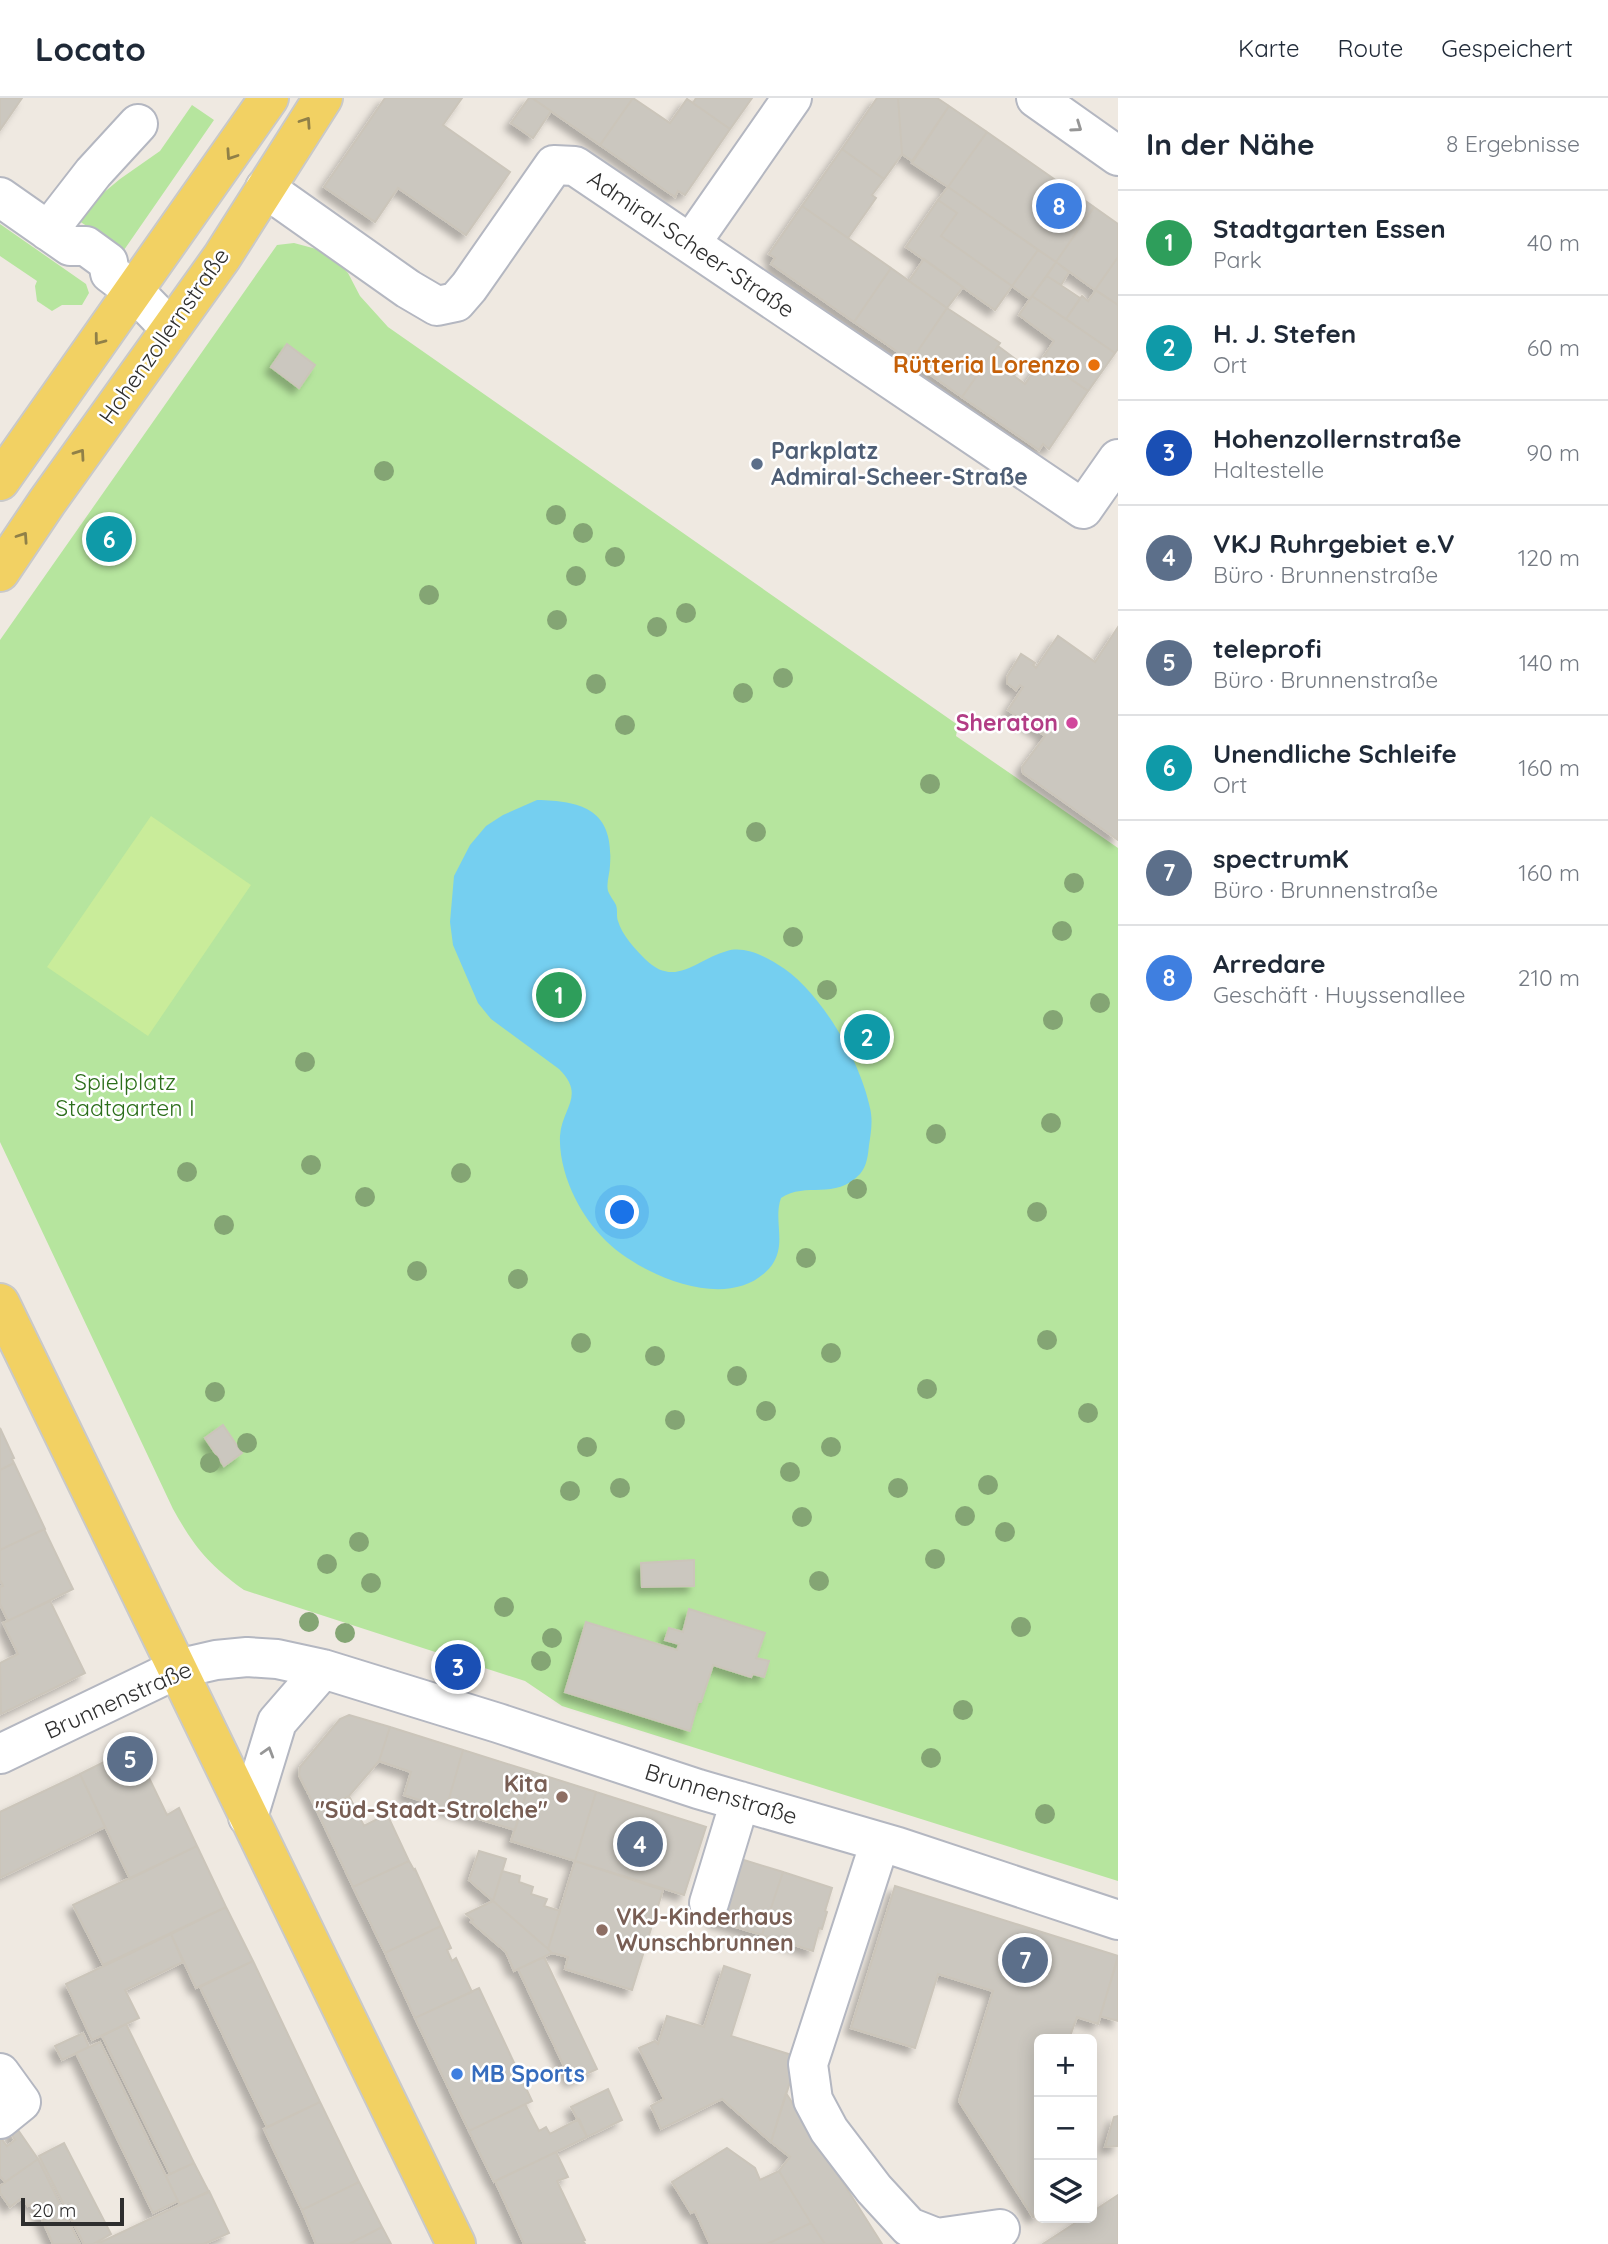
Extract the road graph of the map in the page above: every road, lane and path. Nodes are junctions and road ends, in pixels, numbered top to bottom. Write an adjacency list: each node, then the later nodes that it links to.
1 (269, 98): 11 (main road, one-way to 11)
2 (323, 98): 7 (main road, Hohenzollernstraße, one-way to 2)
3 (792, 98): 10 (street)
4 (1036, 98): 6 (street, one-way to 6)
5 (138, 124): 9 (street)
6 (1118, 156)
7 (265, 188): 10 (street, Admiral-Scheer-Straße); 12 (main road, Hohenzollernstraße)
8 (0, 197): 9 (street)
9 (59, 239): 11 (street)
10 (691, 243): 13 (street, Admiral-Scheer-Straße)
11 (122, 283): 12 (street); 14 (main road, one-way to 14)
12 (170, 328): 15 (main road, Hohenzollernstraße, one-way to 12)
13 (1118, 459)
14 (0, 481)
15 (0, 572)
16 (0, 1303): 17 (main road)
17 (177, 1669): 18 (street, Brunnenstraße); 19 (street, Brunnenstraße); 21 (main road)
18 (323, 1669): 20 (street, Brunnenstraße); 21 (street, one-way to 18)
19 (0, 1755)
20 (740, 1801): 22 (street, Brunnenstraße); 23 (street)
21 (248, 1817): 28 (main road)
22 (880, 1842): 24 (street, Brunnenstraße); 27 (street)
23 (709, 1903)
24 (1118, 1920)
25 (0, 2073): 26 (street)
26 (0, 2119)
27 (1000, 2229)
28 (456, 2244)

